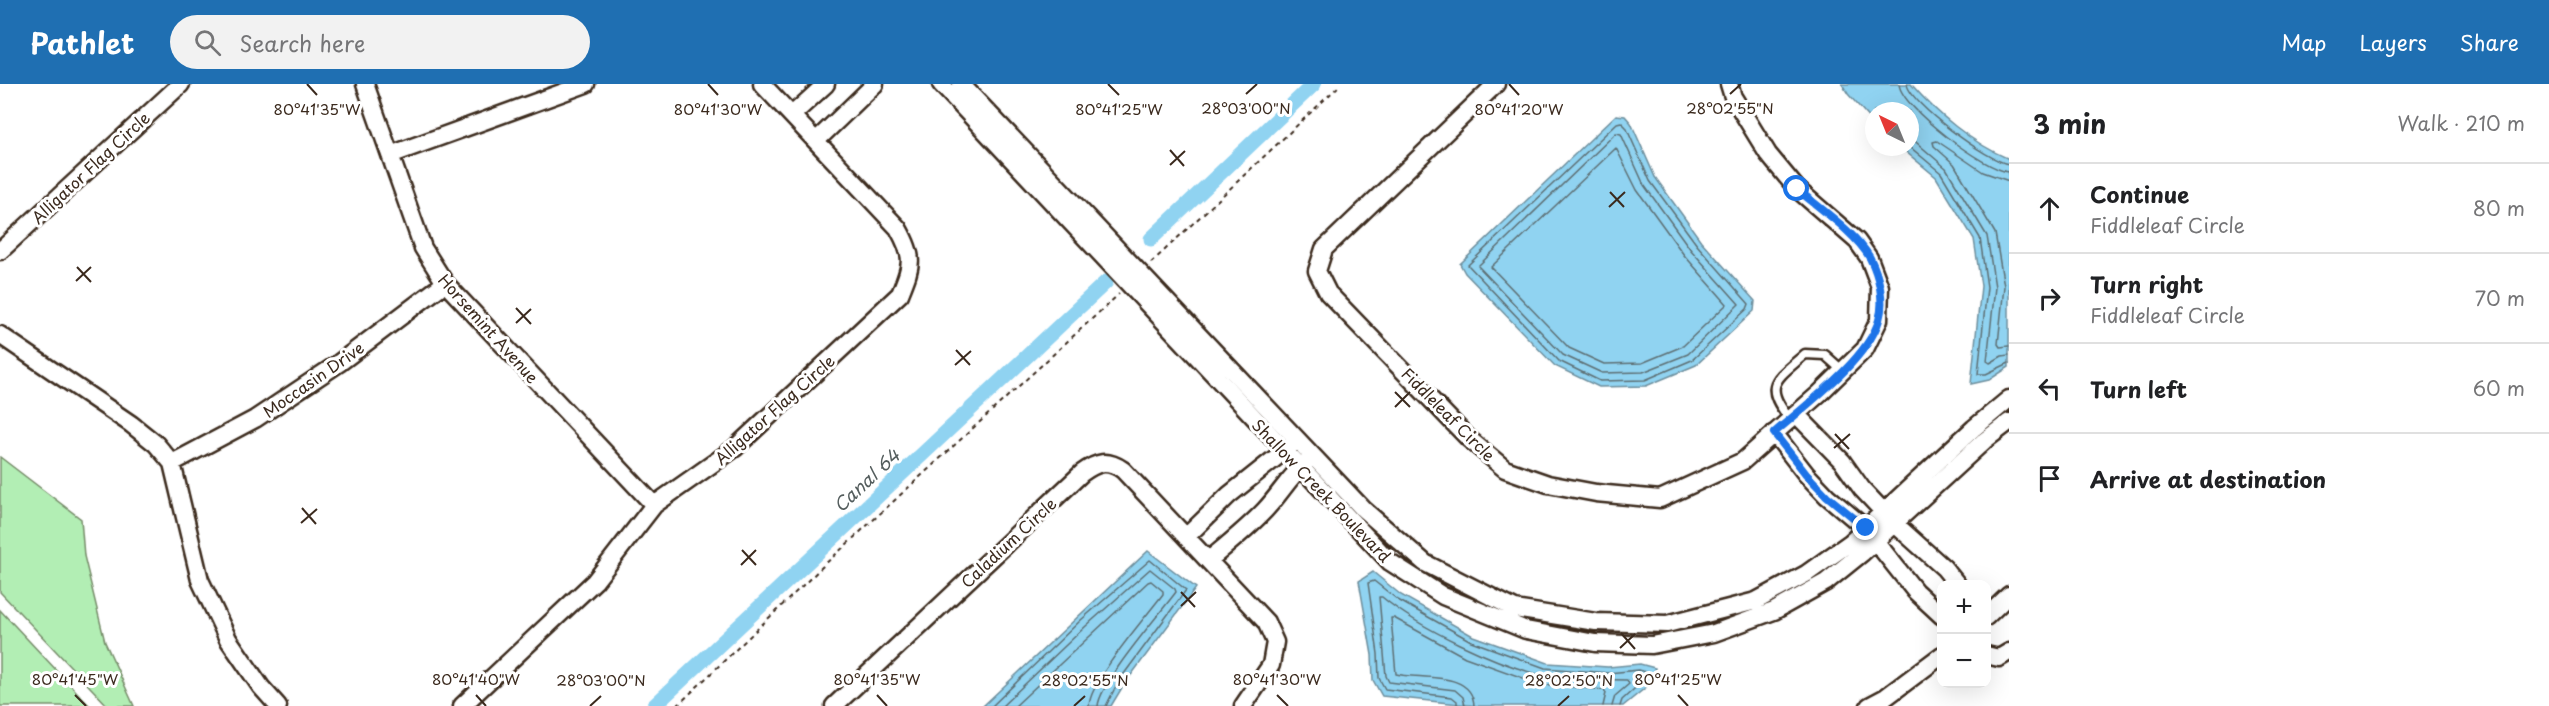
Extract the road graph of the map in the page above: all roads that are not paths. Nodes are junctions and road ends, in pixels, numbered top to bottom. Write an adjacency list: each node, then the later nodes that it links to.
1 (181, 84): 14 (street, Alligator Flag Circle)
2 (365, 84): 13 (street, Horsemint Avenue)
3 (586, 84): 13 (street)
4 (762, 84): 11 (street, Alligator Flag Circle)
5 (826, 84): 11 (street)
6 (875, 84): 12 (street)
7 (941, 84): 15 (street, Shallow Creek Boulevard)
8 (961, 84): 15 (street, Shallow Creek Boulevard)
9 (1496, 84): 22 (street, Fiddleleaf Circle)
10 (1729, 84): 18 (street, Fiddleleaf Circle)
11 (792, 115): 12 (street, Alligator Flag Circle)
12 (816, 141): 28 (street, Alligator Flag Circle)
13 (390, 155): 16 (street, Horsemint Avenue)
14 (0, 250)
15 (1135, 279): 23 (street, Shallow Creek Boulevard); 24 (street, Shallow Creek Boulevard)
16 (446, 283): 26 (street, Moccasin Drive); 28 (street, Horsemint Avenue)
17 (0, 335): 26 (street)
18 (1843, 371): 20 (street, Fiddleleaf Circle); 20 (lane)
19 (2009, 399): 29 (street, Shallow Creek Boulevard)
20 (1793, 417): 22 (street, Fiddleleaf Circle); 29 (street)
21 (2009, 422): 29 (street, Shallow Creek Boulevard)
22 (1774, 433): 30 (street)
23 (1298, 439): 24 (street); 25 (street, Shallow Creek Boulevard)
24 (1285, 452): 27 (street, Shallow Creek Boulevard); 31 (street)
25 (1313, 455): 27 (street); 30 (street, Shallow Creek Boulevard)
26 (172, 463): 40 (street)
27 (1299, 467): 30 (street, Shallow Creek Boulevard); 32 (street)
28 (654, 506): 41 (street, Alligator Flag Circle)
29 (1889, 518): 30 (street, Shallow Creek Boulevard); 33 (street)
30 (1871, 534): 35 (street)
31 (1187, 536): 32 (street, Caladium Circle); 42 (street, Caladium Circle)
32 (1209, 560): 43 (street, Caladium Circle)
33 (1953, 580)
34 (2009, 595): 36 (street)
35 (1937, 612)
36 (1991, 612)
37 (2009, 652): 38 (street)
38 (1991, 656)
39 (1937, 658): 44 (street)
40 (278, 706)
41 (462, 706)
42 (834, 706)
43 (1243, 706)
44 (1869, 706)

